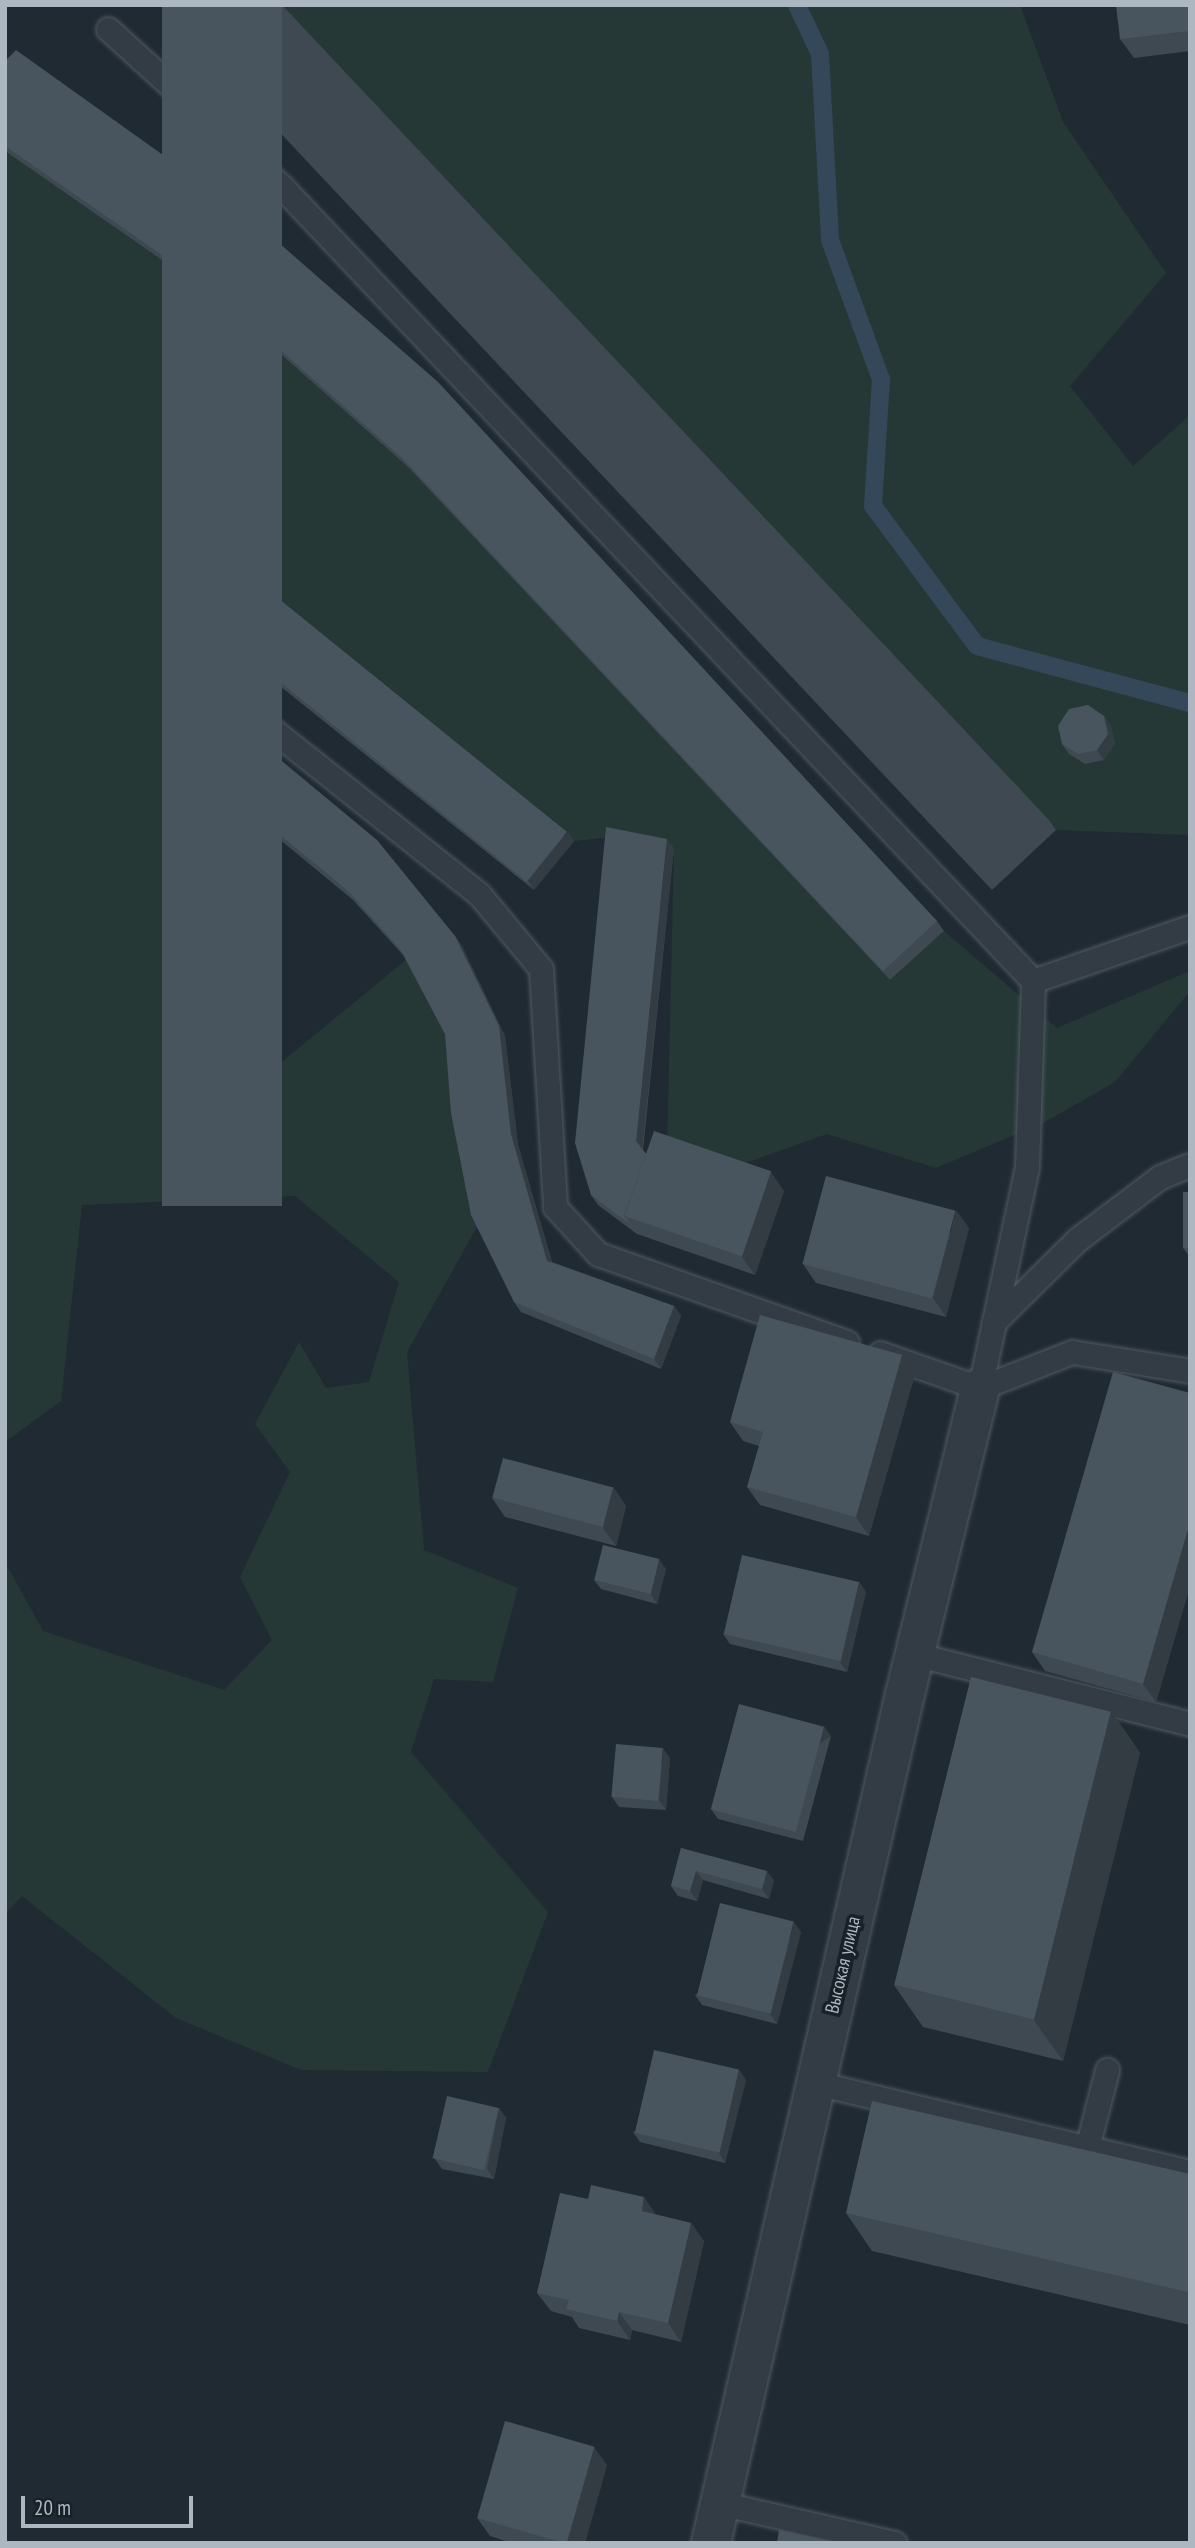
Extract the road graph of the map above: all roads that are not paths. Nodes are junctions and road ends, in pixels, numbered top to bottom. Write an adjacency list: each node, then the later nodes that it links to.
1 (108, 29): 4 (lane)
2 (245, 708): 8 (lane)
3 (1190, 928): 4 (lane)
4 (1033, 981): 6 (lane)
5 (1190, 1165): 6 (lane)
6 (994, 1322): 8 (lane)
7 (1190, 1371): 8 (lane)
8 (980, 1388): 9 (street, Высокая улица)
9 (918, 1656): 10 (lane); 12 (street, Высокая улица)
10 (1190, 1724)
11 (1107, 2070): 13 (lane)
12 (816, 2083): 13 (lane); 15 (street, Высокая улица)
13 (1087, 2148): 14 (lane)
14 (1190, 2172)
15 (719, 2503): 16 (street, Высокая улица); 17 (lane)
16 (711, 2543)
17 (895, 2543)

